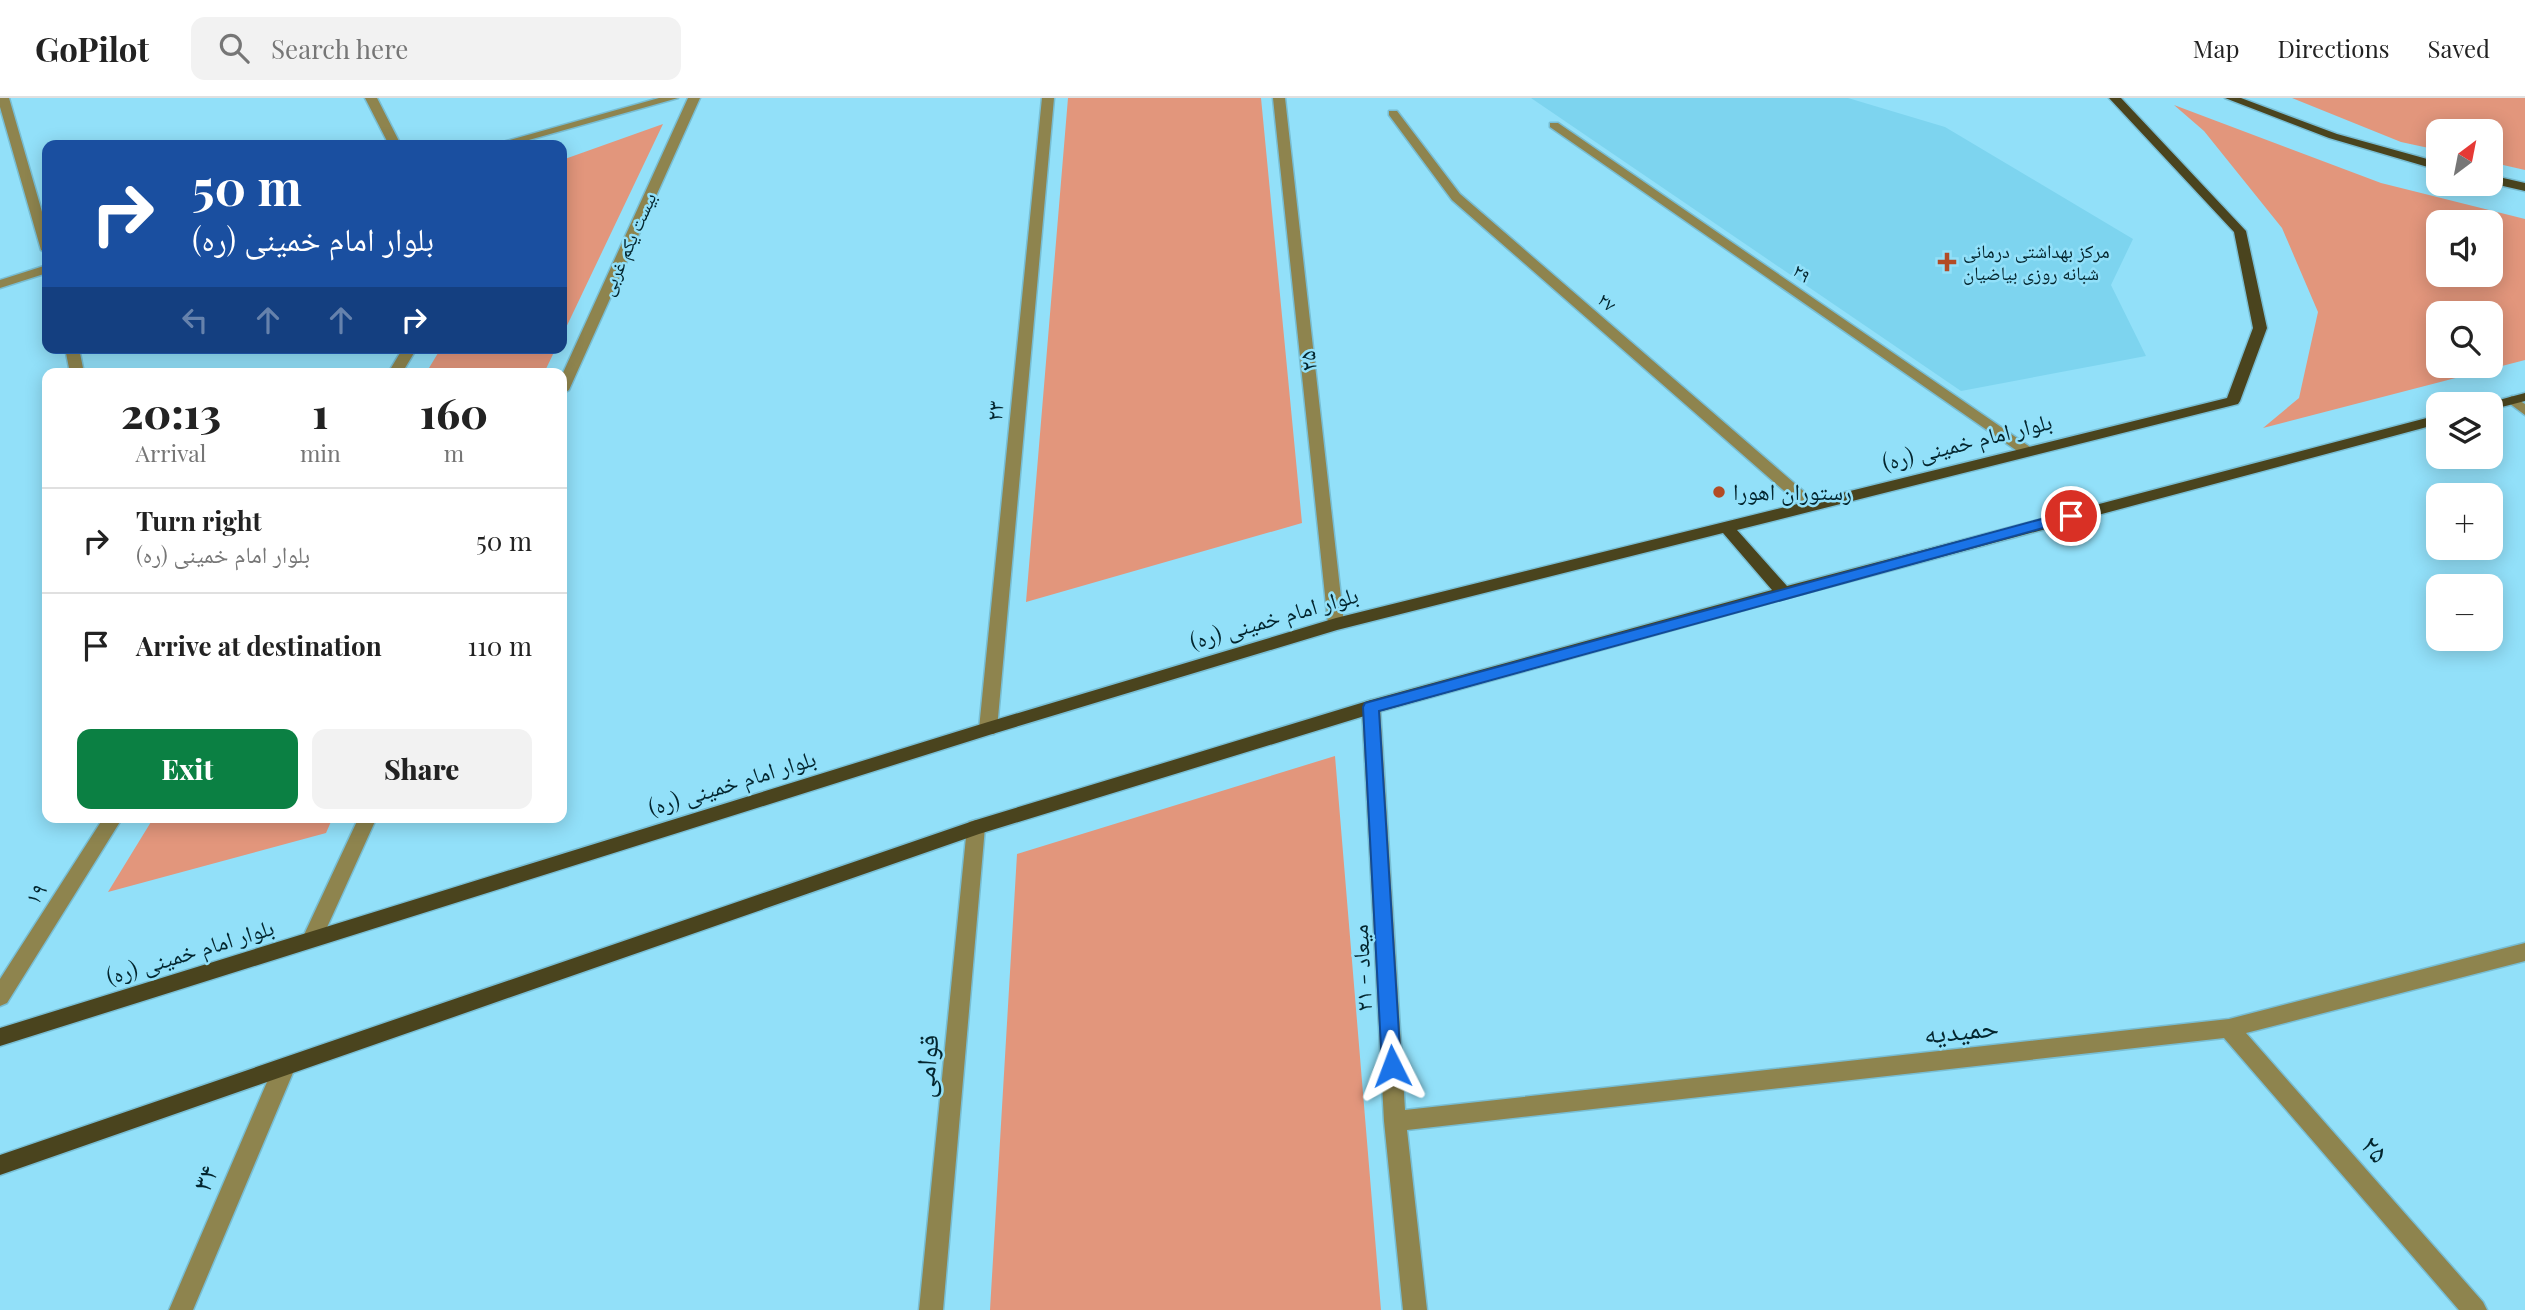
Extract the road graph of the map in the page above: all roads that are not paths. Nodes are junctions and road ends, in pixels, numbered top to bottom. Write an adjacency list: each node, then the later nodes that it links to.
1 (3, 98): 18 (street)
2 (370, 98): 12 (street)
3 (672, 98): 11 (street)
4 (694, 98): 21 (street, بیست یکم غربی)
5 (1048, 98): 31 (street, ۲۳)
6 (1279, 98): 29 (street, ۲۵)
7 (2115, 98): 25 (main road, بلوار امام خمینی (ره))
8 (2231, 98): 15 (main road)
9 (1393, 113): 26 (street, ۲۷)
10 (1554, 125): 25 (street, ۲۹)
11 (547, 132): 13 (street); 14 (street)
12 (392, 140)
13 (517, 140)
14 (541, 140)
15 (2426, 163)
16 (2503, 181): 17 (main road)
17 (2525, 187)
18 (42, 233)
19 (42, 271): 20 (street)
20 (0, 284)
21 (567, 379)
22 (2518, 398): 23 (street)
23 (2525, 411)
24 (2426, 422): 28 (main road)
25 (2028, 452): 26 (main road, بلوار امام خمینی (ره))
26 (1811, 506): 27 (main road, بلوار امام خمینی (ره))
27 (1726, 527): 28 (main road); 29 (main road, بلوار امام خمینی (ره))
28 (1784, 593): 30 (main road)
29 (1336, 624): 31 (main road, بلوار امام خمینی (ره))
30 (1371, 707): 34 (main road); 41 (street, ۲۱ - میعاد)
31 (988, 729): 35 (main road, بلوار امام خمینی (ره))
32 (110, 823): 37 (street, ۱۹)
33 (365, 823): 35 (street)
34 (976, 827): 40 (main road); 44 (street, قوامی)
35 (312, 939): 39 (main road, بلوار امام خمینی (ره))
36 (2525, 952): 38 (street, حمیدیه)
37 (0, 997)
38 (2229, 1028): 41 (street, حمیدیه); 46 (street, ۲۵)
39 (0, 1037)
40 (284, 1069): 42 (main road); 43 (street, ۳۴)
41 (1395, 1121): 45 (street, ۲۱ - میعاد)
42 (0, 1165)
43 (181, 1310)
44 (931, 1310)
45 (1416, 1310)
46 (2476, 1310)

